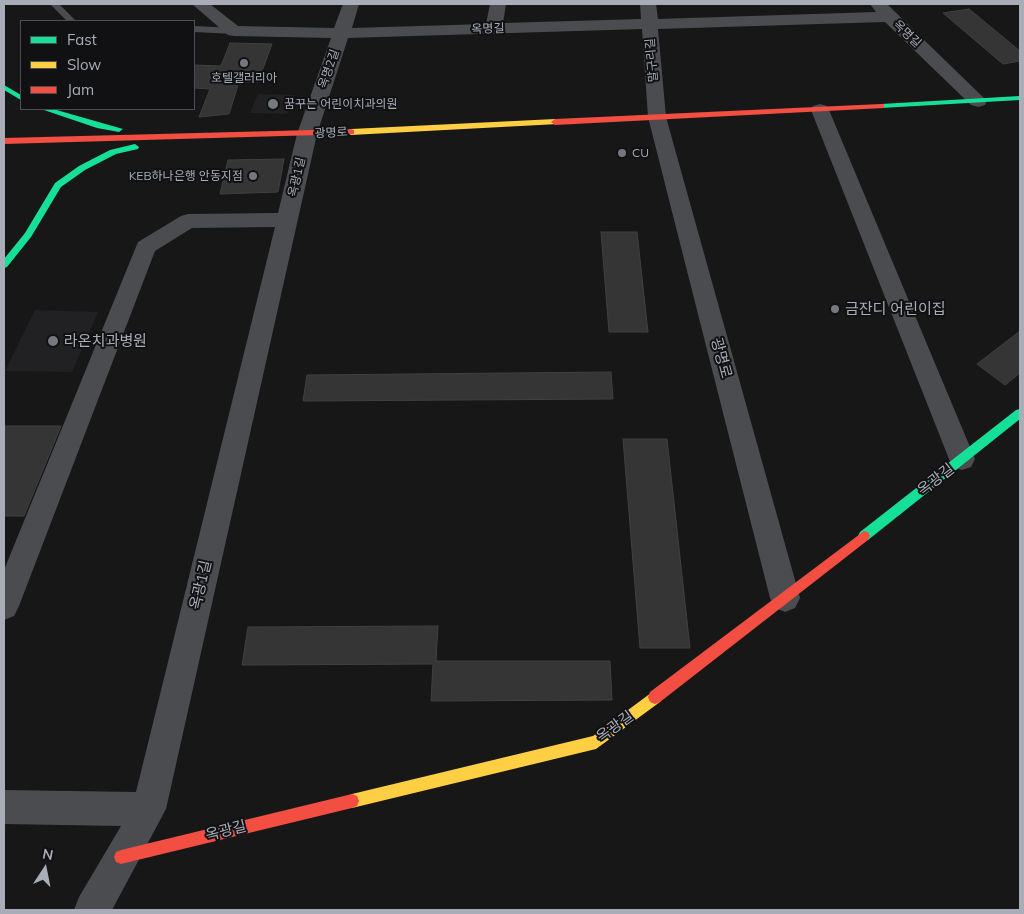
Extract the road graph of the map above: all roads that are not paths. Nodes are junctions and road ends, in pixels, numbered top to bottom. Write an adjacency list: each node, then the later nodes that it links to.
1 (54, 4): 9 (lane)
2 (200, 4): 13 (street)
3 (351, 4): 14 (street, 옥명2길)
4 (498, 4): 11 (street)
5 (648, 4): 10 (street, 말구리길)
6 (878, 4): 8 (street)
7 (784, 11): 8 (street, 옥명길); 10 (street, 옥명길)
8 (889, 17): 18 (street, 옥명길)
9 (71, 20)
10 (649, 24): 11 (street, 옥명길); 21 (street, 말구리길)
11 (493, 29): 14 (street, 옥명길)
12 (195, 30): 13 (lane)
13 (234, 31): 14 (street, 옥명길)
14 (341, 33): 22 (street, 옥명2길)
15 (4, 87): 16 (street)
16 (20, 97)
17 (1020, 98): 18 (street, 광명로)
18 (978, 101): 20 (street, 광명로)
19 (48, 110): 23 (street)
20 (820, 110): 21 (street, 광명로); 28 (street)
21 (657, 117): 22 (street, 광명로); 29 (street, 광명로)
22 (307, 134): 23 (street, 광명로); 25 (street, 옥광1길)
23 (170, 139): 24 (street, 광명로); 26 (street)
24 (4, 141)
25 (286, 220): 30 (street); 32 (street, 옥광1길)
26 (4, 265)
27 (1020, 412): 28 (street, 옥광길)
28 (962, 459): 29 (street, 옥광길)
29 (784, 598): 33 (street, 옥광길)
30 (4, 606)
31 (4, 807): 32 (street)
32 (150, 809): 33 (street)
33 (121, 856): 34 (street)
34 (92, 910)

